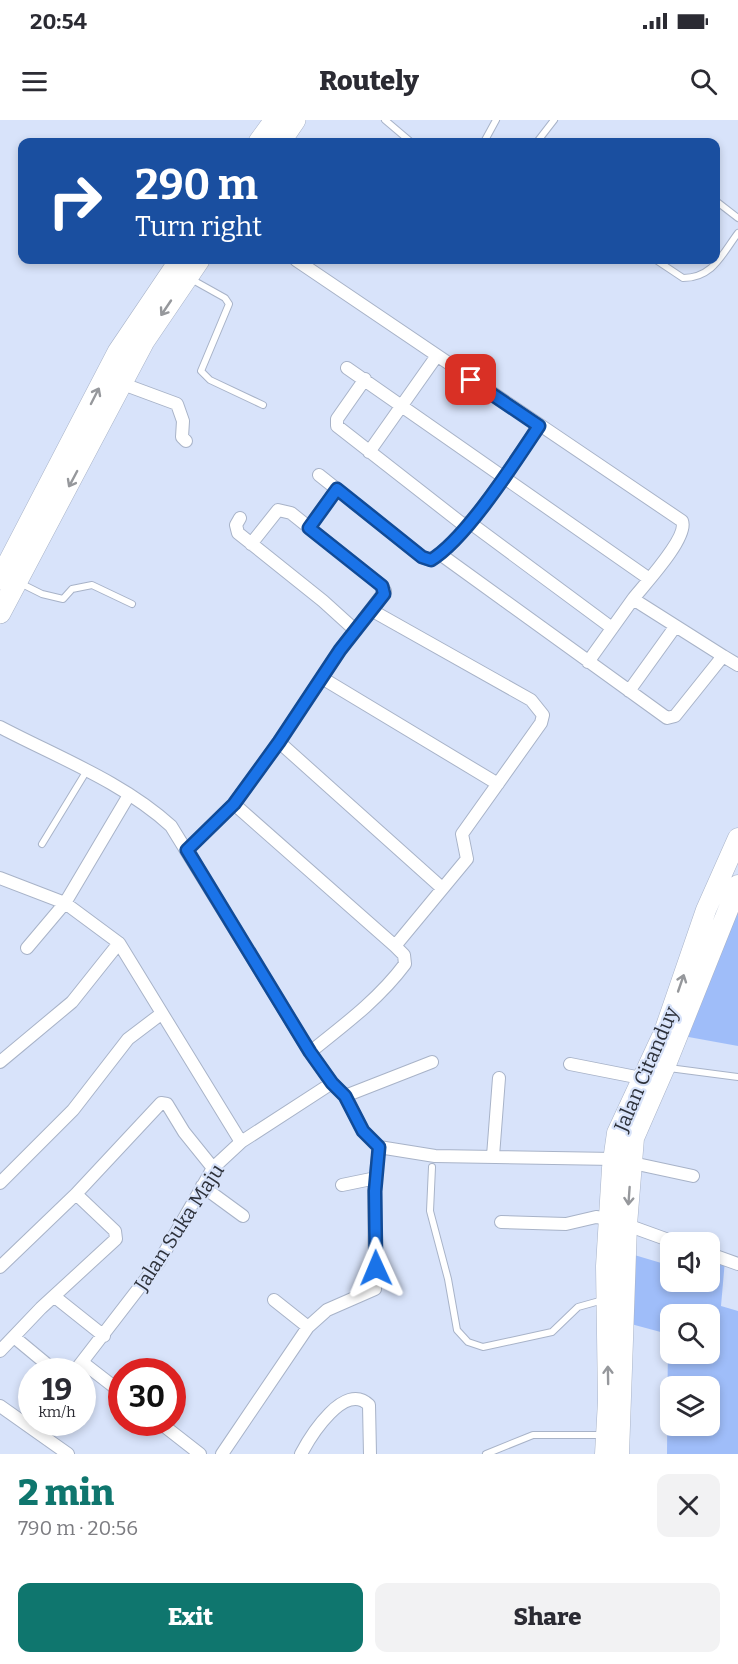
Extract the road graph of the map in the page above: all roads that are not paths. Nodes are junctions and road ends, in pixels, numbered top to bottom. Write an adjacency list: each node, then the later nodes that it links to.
1 (275, 120): 6 (highway)
2 (295, 120): 7 (highway)
3 (385, 120): 8 (lane)
4 (496, 120): 9 (lane)
5 (554, 120): 10 (lane)
6 (263, 138)
7 (283, 138)
8 (406, 138)
9 (488, 138)
10 (540, 138)
11 (720, 204): 12 (lane)
12 (738, 218)
13 (738, 233): 14 (lane)
14 (720, 257)
15 (302, 264): 19 (street)
16 (662, 264): 17 (lane)
17 (715, 264)
18 (189, 265): 22 (highway, one-way to 22); 24 (lane); 36 (highway, one-way to 18)
19 (436, 357): 23 (street); 25 (street)
20 (347, 368): 21 (street)
21 (365, 379): 23 (street); 27 (street)
22 (123, 384): 26 (street); 36 (highway, one-way to 36)
23 (402, 404): 27 (street); 29 (street)
24 (263, 405)
25 (539, 426): 29 (street); 37 (street)
26 (186, 441)
27 (369, 452): 32 (street)
28 (319, 475): 30 (street)
29 (504, 477): 32 (street); 37 (street)
30 (337, 489): 33 (street); 35 (street)
31 (240, 518): 34 (street)
32 (467, 524): 35 (street); 43 (street)
33 (309, 528): 34 (street); 40 (street)
34 (251, 544): 44 (street)
35 (440, 554): 46 (street)
36 (6, 578): 39 (lane); 41 (highway)
37 (648, 578): 38 (street)
38 (633, 599): 42 (street); 43 (street)
39 (132, 604)
40 (371, 610): 44 (street); 53 (street)
41 (0, 613)
42 (675, 627): 45 (street); 49 (street)
43 (612, 628): 46 (street)
44 (355, 630): 48 (street)
45 (723, 656): 47 (street); 49 (street)
46 (588, 662): 49 (street)
47 (738, 664)
48 (322, 678): 51 (street); 53 (street)
49 (629, 691)
50 (0, 727): 52 (street)
51 (279, 742): 55 (street); 61 (street)
52 (86, 772): 54 (street); 57 (lane)
53 (498, 784): 61 (street)
54 (129, 795): 58 (street); 62 (street)
55 (234, 804): 58 (street); 64 (street)
56 (738, 838): 74 (main road, Jalan Citanduy, one-way to 56)
57 (42, 844)
58 (187, 850): 67 (street)
59 (0, 878): 62 (street)
60 (738, 885): 71 (main road, Jalan Citanduy)
61 (442, 888): 64 (street)
62 (65, 903): 63 (street); 65 (street)
63 (119, 943): 66 (street); 68 (street)
64 (395, 946): 67 (street)
65 (27, 948)
66 (160, 1014): 77 (street); 85 (street)
67 (310, 1052): 75 (street)
68 (0, 1062)
69 (432, 1062): 76 (street)
70 (570, 1064): 74 (street)
71 (665, 1067): 72 (lane); 80 (main road, Jalan Citanduy)
72 (738, 1077)
73 (499, 1078): 79 (street)
74 (641, 1078): 80 (main road, Jalan Citanduy)
75 (332, 1083): 76 (street); 77 (street, Jalan Suka Maju)
76 (345, 1096): 78 (street)
77 (241, 1142): 82 (street, Jalan Suka Maju)
78 (379, 1147): 79 (street); 84 (street)
79 (493, 1156): 80 (street)
80 (622, 1161): 83 (street); 91 (main road, Jalan Citanduy)
81 (432, 1167): 97 (lane)
82 (213, 1168): 87 (street, Jalan Suka Maju); 88 (street)
83 (693, 1176)
84 (376, 1178): 86 (street); 99 (street)
85 (0, 1183)
86 (342, 1185)
87 (202, 1186): 89 (street); 100 (street, Jalan Suka Maju)
88 (76, 1194): 95 (street); 96 (street)
89 (243, 1216)
90 (501, 1222): 91 (street)
91 (619, 1222): 92 (street); 97 (main road, Jalan Citanduy); 116 (main road, Jalan Citanduy)
92 (660, 1237)
93 (720, 1258): 94 (street)
94 (738, 1264)
95 (0, 1267)
96 (55, 1297): 100 (street); 101 (street)
97 (607, 1299): 109 (main road, Jalan Citanduy, one-way to 97)
98 (274, 1300): 99 (street)
99 (308, 1327): 112 (street)
100 (104, 1336): 104 (street, Jalan Suka Maju)
101 (14, 1337): 102 (street); 103 (street)
102 (0, 1351)
103 (39, 1358)
104 (86, 1358)
105 (0, 1406): 106 (street)
106 (18, 1416)
107 (46, 1436): 110 (street)
108 (177, 1436): 111 (street)
109 (605, 1444): 115 (lane)
110 (68, 1454)
111 (200, 1454)
112 (222, 1454)
113 (301, 1454): 114 (street)
114 (370, 1454)
115 (486, 1454)
116 (619, 1454)

